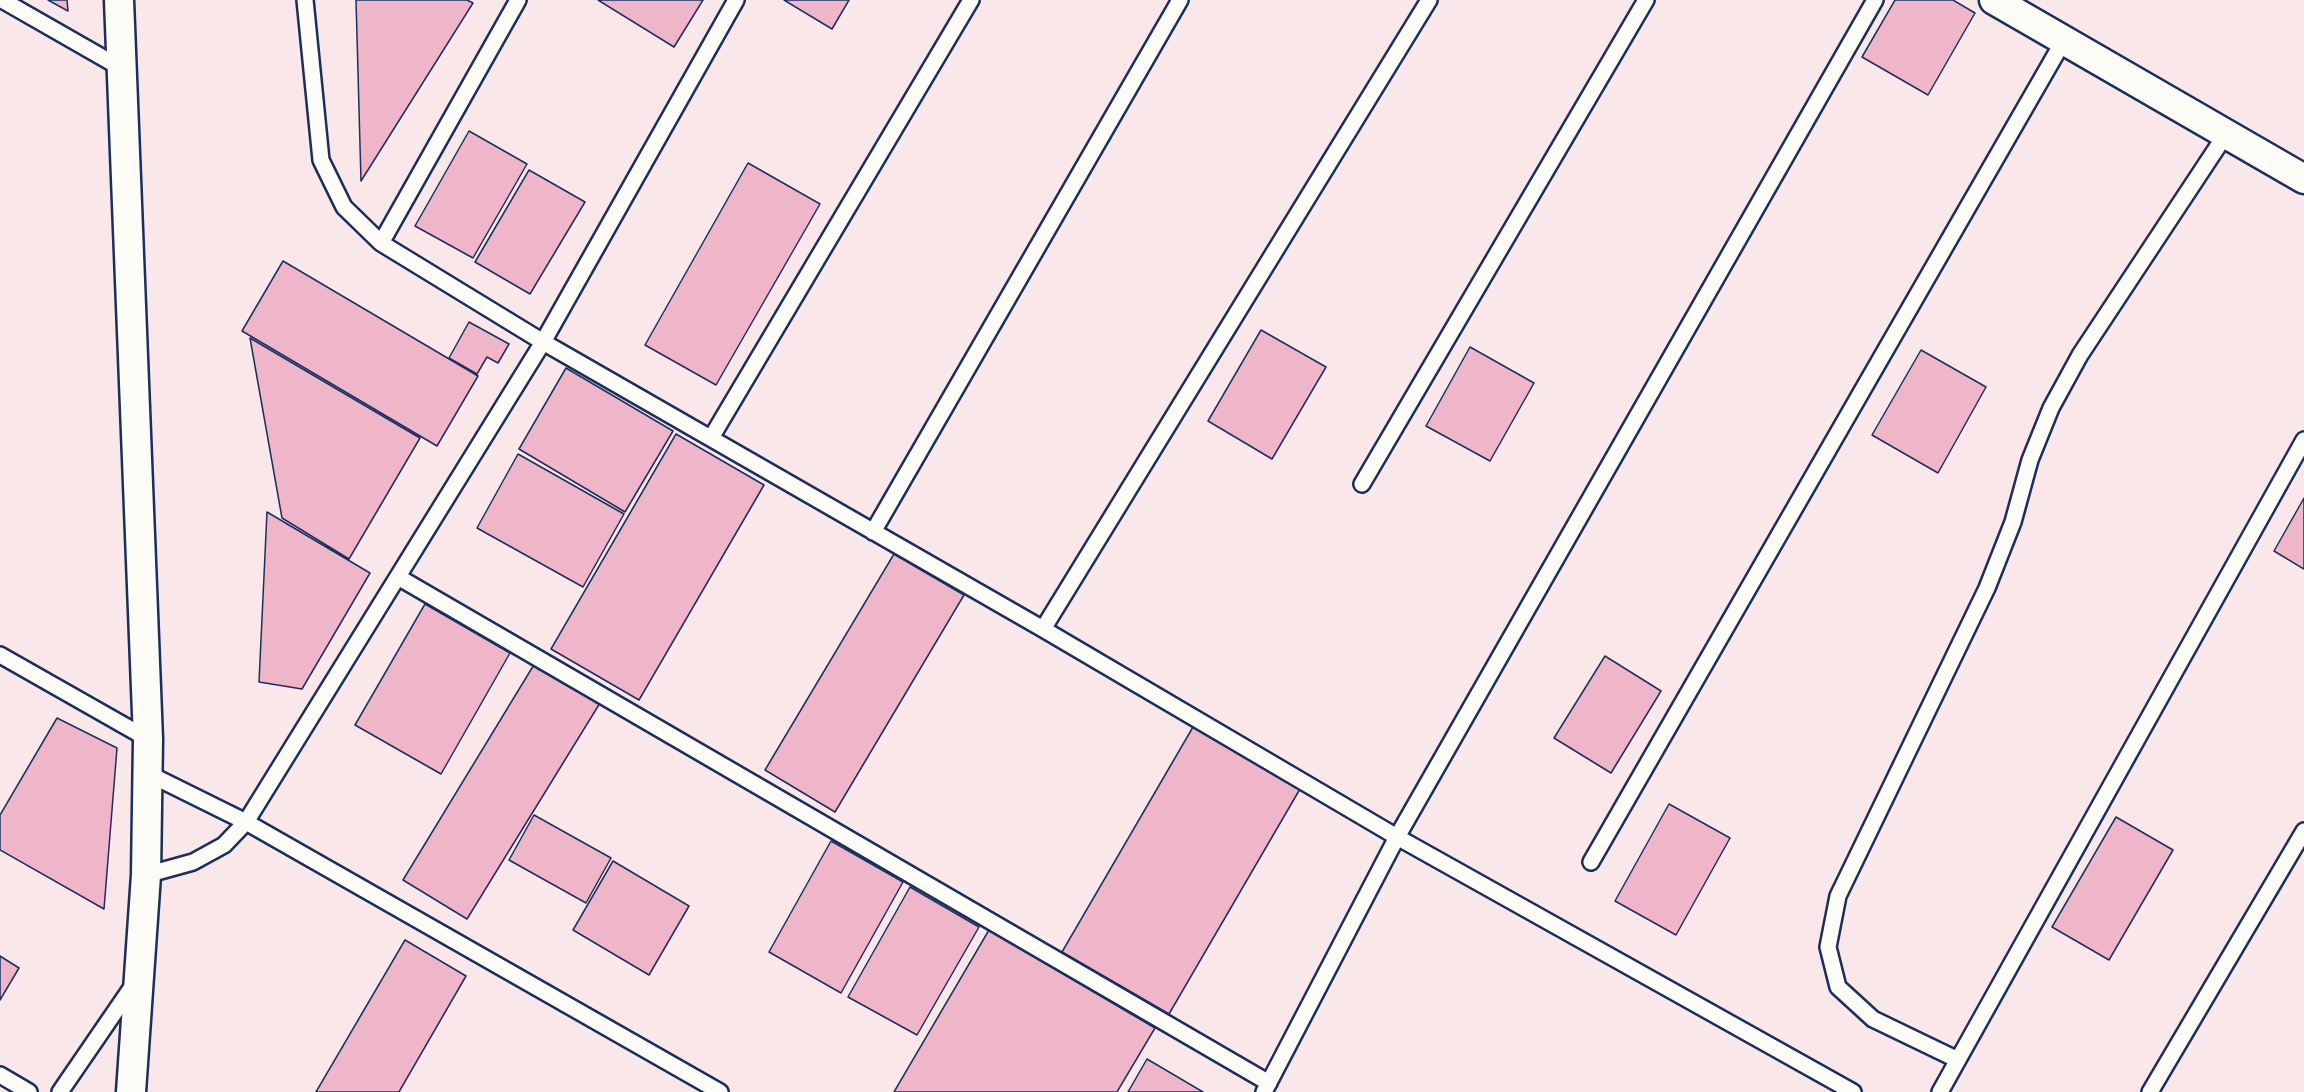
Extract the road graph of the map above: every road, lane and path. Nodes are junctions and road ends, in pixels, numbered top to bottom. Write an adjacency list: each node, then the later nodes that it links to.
1 (2, 0): 13 (lane)
2 (119, 0): 13 (street)
3 (305, 0): 16 (lane)
4 (518, 0): 16 (lane)
5 (736, 0): 17 (lane)
6 (971, 0): 18 (lane)
7 (1180, 0): 21 (lane)
8 (1428, 0): 23 (lane)
9 (1646, 0): 20 (lane)
10 (1875, 0): 29 (lane)
11 (1994, 0): 12 (street)
12 (2064, 40): 14 (street); 30 (lane)
13 (121, 68): 25 (street)
14 (2226, 134): 15 (street); 33 (lane)
15 (2304, 179)
16 (381, 243): 17 (lane)
17 (543, 342): 18 (lane); 22 (lane)
18 (711, 438): 21 (lane)
19 (2304, 440): 33 (lane)
20 (1362, 484)
21 (873, 532): 23 (lane)
22 (398, 578): 27 (lane); 35 (lane)
23 (1043, 629): 29 (lane)
24 (0, 655): 25 (lane)
25 (148, 739): 26 (street)
26 (147, 773): 27 (lane); 31 (street)
27 (246, 822): 31 (lane); 39 (lane)
28 (2304, 831): 42 (lane)
29 (1397, 837): 35 (lane); 40 (lane)
30 (1591, 862)
31 (146, 875): 32 (street)
32 (140, 977): 37 (lane); 38 (street)
33 (1958, 1060): 41 (lane)
34 (0, 1075): 36 (lane)
35 (1266, 1087)
36 (29, 1092)
37 (60, 1092)
38 (131, 1092)
39 (720, 1092)
40 (1853, 1092)
41 (1940, 1092)
42 (2150, 1092)

